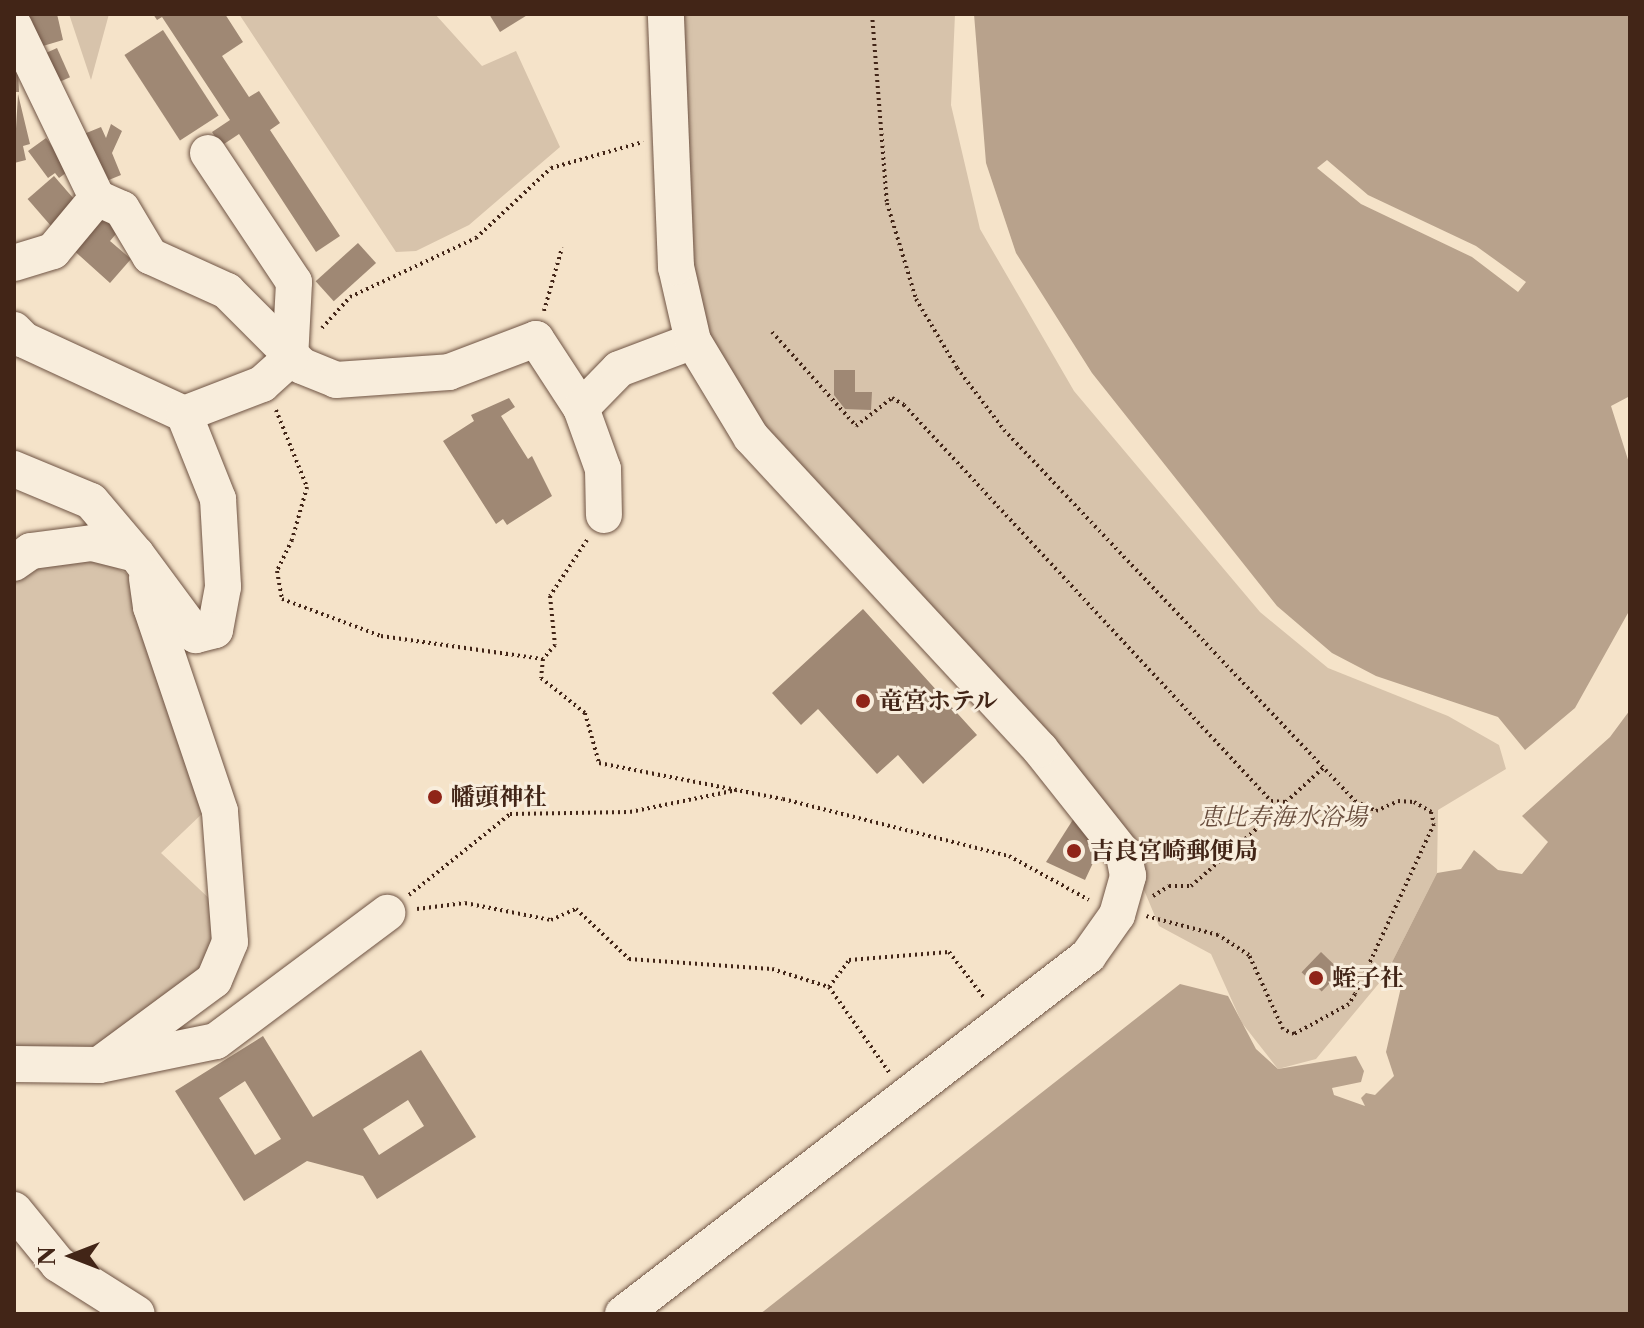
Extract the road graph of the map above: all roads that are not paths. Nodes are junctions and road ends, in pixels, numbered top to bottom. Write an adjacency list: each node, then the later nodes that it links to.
1 (666, 14): 7 (street)
2 (14, 26): 4 (street)
3 (208, 153): 8 (street)
4 (97, 198): 5 (street); 8 (street)
5 (14, 263)
6 (14, 330): 10 (street)
7 (693, 341): 9 (street); 20 (street)
8 (296, 363): 9 (street); 10 (street)
9 (581, 408): 12 (street)
10 (184, 414): 13 (street)
11 (14, 469): 13 (street)
12 (604, 515)
13 (141, 561): 14 (street); 17 (street)
14 (14, 563)
15 (387, 913): 17 (street)
16 (14, 1064): 17 (street)
17 (99, 1065)
18 (14, 1210): 19 (street)
19 (137, 1314)
20 (623, 1314)

